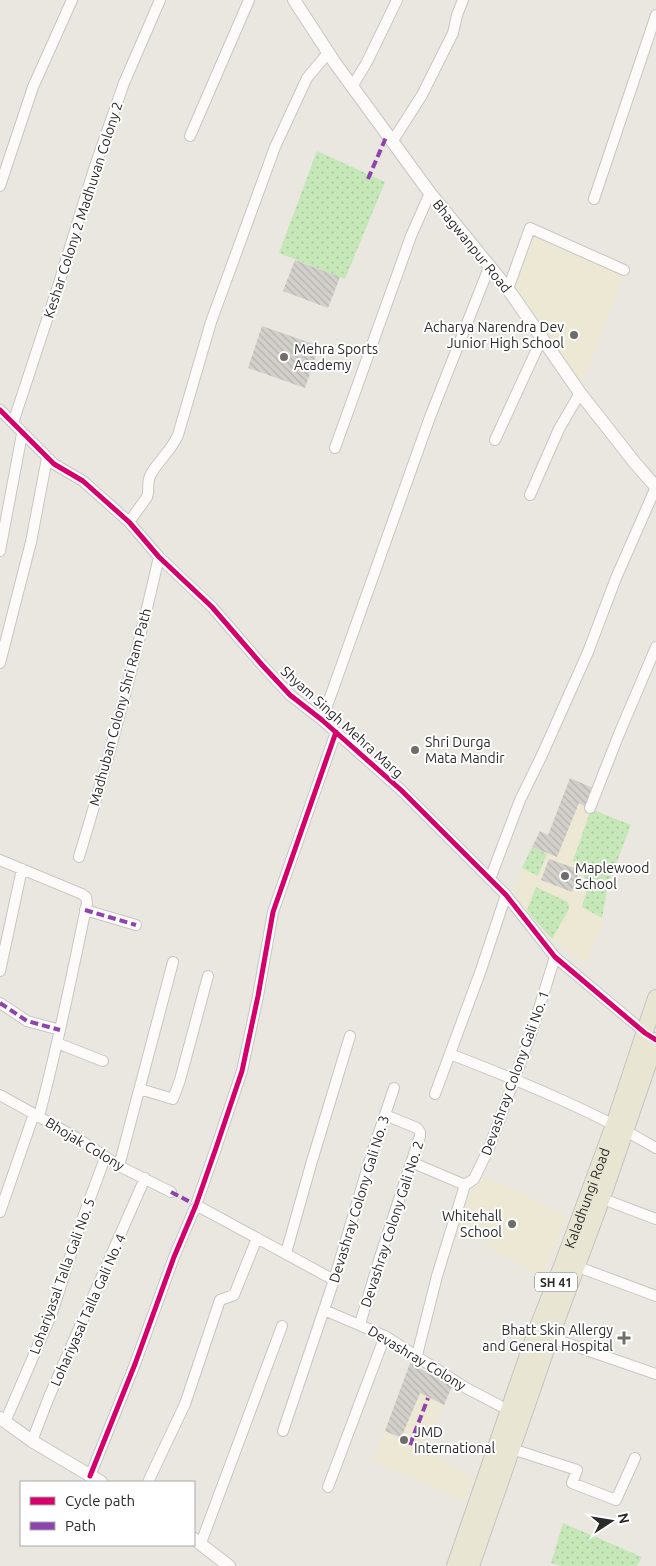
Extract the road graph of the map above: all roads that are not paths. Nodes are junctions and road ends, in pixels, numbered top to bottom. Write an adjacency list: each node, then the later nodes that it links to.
1 (72, 0): 12 (street)
2 (160, 0): 21 (street, Keshar Colony 2 Madhuvan Colony 2)
3 (249, 0): 10 (street)
4 (294, 0): 8 (street, Bhagwanpur Road)
5 (397, 0): 9 (street)
6 (463, 0): 11 (street)
7 (656, 15): 14 (street)
8 (328, 53): 9 (street, Bhagwanpur Road); 28 (street)
9 (352, 86): 11 (street, Bhagwanpur Road)
10 (190, 136)
11 (392, 142): 13 (street, Bhagwanpur Road)
12 (0, 186)
13 (430, 193): 15 (street, Bhagwanpur Road); 24 (street)
14 (594, 199)
15 (490, 265): 17 (street, Bhagwanpur Road); 33 (street)
16 (624, 270): 17 (street)
17 (508, 289): 18 (street, Bhagwanpur Road)
18 (542, 338): 19 (street, Bhagwanpur Road); 23 (street)
19 (580, 393): 26 (street, Bhagwanpur Road); 27 (street)
20 (0, 410): 21 (street, Shyam Singh Mehra Marg)
21 (13, 423): 22 (street, Shyam Singh Mehra Marg)
22 (22, 434): 25 (street, Shyam Singh Mehra Marg); 29 (street)
23 (495, 440)
24 (335, 448)
25 (47, 458): 28 (street, Shyam Singh Mehra Marg); 32 (street)
26 (656, 487): 39 (street)
27 (530, 495)
28 (129, 522): 30 (street, Shyam Singh Mehra Marg)
29 (0, 551)
30 (159, 557): 33 (street, Shyam Singh Mehra Marg); 36 (street, Madhuban Colony Shri Ram Path)
31 (656, 647): 35 (street)
32 (0, 663)
33 (322, 720): 34 (street, Shyam Singh Mehra Marg)
34 (336, 732): 39 (street, Shyam Singh Mehra Marg); 71 (street)
35 (590, 808)
36 (78, 857)
37 (0, 860): 38 (street)
38 (22, 869): 41 (street); 45 (street)
39 (490, 879): 40 (street, Shyam Singh Mehra Marg)
40 (506, 895): 43 (street, Shyam Singh Mehra Marg); 53 (street)
41 (85, 910): 42 (street); 49 (street)
42 (136, 925)
43 (555, 957): 51 (street, Shyam Singh Mehra Marg); 55 (street, Devashray Colony Gali No. 1)
44 (173, 962): 57 (street)
45 (0, 971)
46 (208, 976): 57 (street)
47 (656, 998): 51 (main road, Kaladhungi Road / SH 41)
48 (0, 1003): 49 (street)
49 (60, 1030): 52 (street)
50 (350, 1036): 75 (street)
51 (652, 1038): 62 (main road, Kaladhungi Road / SH 41)
52 (57, 1043): 54 (street); 60 (street)
53 (450, 1054): 55 (street); 58 (street)
54 (103, 1061)
55 (516, 1079): 62 (street); 68 (street, Devashray Colony Gali No. 1)
56 (394, 1088): 61 (street, Devashray Colony Gali No. 3)
57 (140, 1089): 66 (street)
58 (436, 1094)
59 (0, 1095): 60 (street, Bhojak Colony)
60 (37, 1115): 64 (street, Bhojak Colony); 72 (street)
61 (385, 1115): 65 (street, Devashray Colony Gali No. 2); 77 (street, Devashray Colony Gali No. 3)
62 (620, 1128): 63 (street); 70 (main road, Kaladhungi Road / SH 41)
63 (656, 1148)
64 (105, 1158): 66 (street, Bhojak Colony); 87 (street, Lohariyasal Talla Gali No. 5)
65 (411, 1162): 68 (street); 80 (street, Devashray Colony Gali No. 2)
66 (119, 1166): 67 (street, Bhojak Colony)
67 (145, 1178): 69 (street, Bhojak Colony); 89 (street, Lohariyasal Talla Gali No. 4)
68 (465, 1184): 84 (street, Devashray Colony Gali No. 1)
69 (172, 1192)
70 (595, 1196): 73 (street); 76 (main road, Kaladhungi Road / SH 41)
71 (196, 1205): 74 (street); 92 (street)
72 (0, 1212)
73 (656, 1218)
74 (257, 1238): 75 (street); 94 (street)
75 (286, 1252): 77 (street)
76 (570, 1264): 78 (street); 82 (main road, Kaladhungi Road / SH 41)
77 (334, 1280): 79 (street, Devashray Colony Gali No. 3)
78 (656, 1296)
79 (324, 1310): 80 (street, Devashray Colony); 88 (street)
80 (360, 1324): 83 (street, Devashray Colony)
81 (282, 1326): 97 (street)
82 (543, 1335): 85 (street); 86 (main road, Kaladhungi Road / SH 41)
83 (385, 1336): 84 (street, Devashray Colony); 95 (street)
84 (417, 1355): 86 (street, Devashray Colony)
85 (656, 1374)
86 (516, 1414): 90 (main road, Kaladhungi Road / SH 41); 96 (main road, Kaladhungi Road / SH 41)
87 (3, 1420): 89 (street)
88 (283, 1431)
89 (32, 1442): 92 (street)
90 (512, 1449): 91 (street); 96 (main road, Kaladhungi Road / SH 41)
91 (635, 1458)
92 (90, 1476): 93 (street)
93 (99, 1481)
94 (148, 1481)
95 (328, 1487)
96 (483, 1506): 99 (main road, Kaladhungi Road / SH 41); 100 (main road, Kaladhungi Road / SH 41)
97 (197, 1541): 98 (street)
98 (229, 1566)
99 (455, 1566)
100 (471, 1566)

